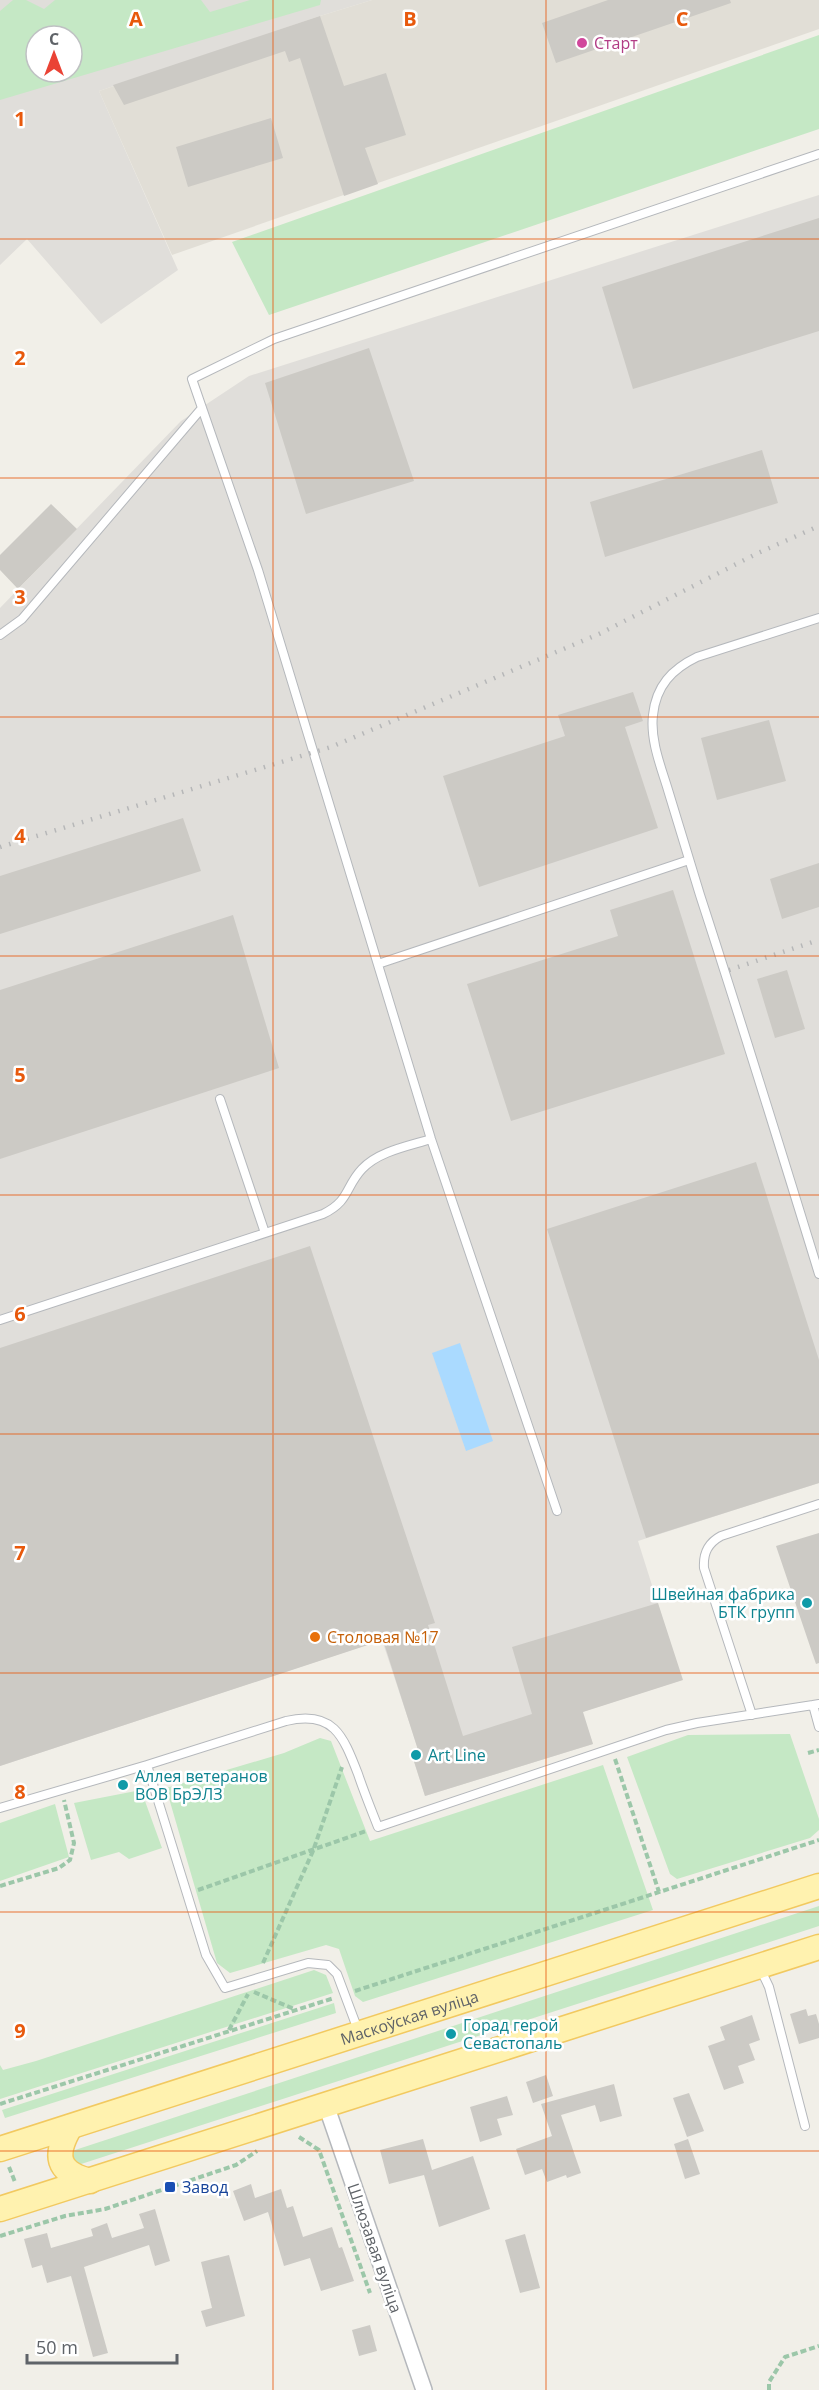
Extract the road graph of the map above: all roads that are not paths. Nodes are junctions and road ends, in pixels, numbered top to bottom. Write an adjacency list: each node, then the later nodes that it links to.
1 (819, 154): 2 (lane)
2 (202, 408): 4 (lane); 6 (lane)
3 (819, 618): 5 (lane)
4 (0, 635)
5 (689, 860): 6 (lane); 10 (lane)
6 (378, 964): 8 (lane)
7 (220, 1099): 9 (lane)
8 (431, 1139): 9 (lane); 13 (lane)
9 (265, 1233): 11 (lane)
10 (819, 1274)
11 (0, 1320)
12 (819, 1504): 15 (lane)
13 (557, 1511)
14 (816, 1704): 15 (lane); 16 (lane)
15 (752, 1715): 17 (lane)
16 (819, 1727)
17 (147, 1766): 18 (lane); 22 (lane)
18 (0, 1808)
19 (819, 1886): 22 (main road, Маскоўская вуліца)
20 (819, 1947): 21 (main road)
21 (759, 1966): 23 (main road); 24 (lane)
22 (360, 2034): 25 (main road, Маскоўская вуліца)
23 (330, 2116): 27 (main road); 29 (street, Шлюзавая вуліца)
24 (805, 2126)
25 (70, 2127): 26 (main road, Маскоўская вуліца); 27 (main road)
26 (0, 2149)
27 (90, 2181): 28 (main road)
28 (0, 2209)
29 (424, 2390)

